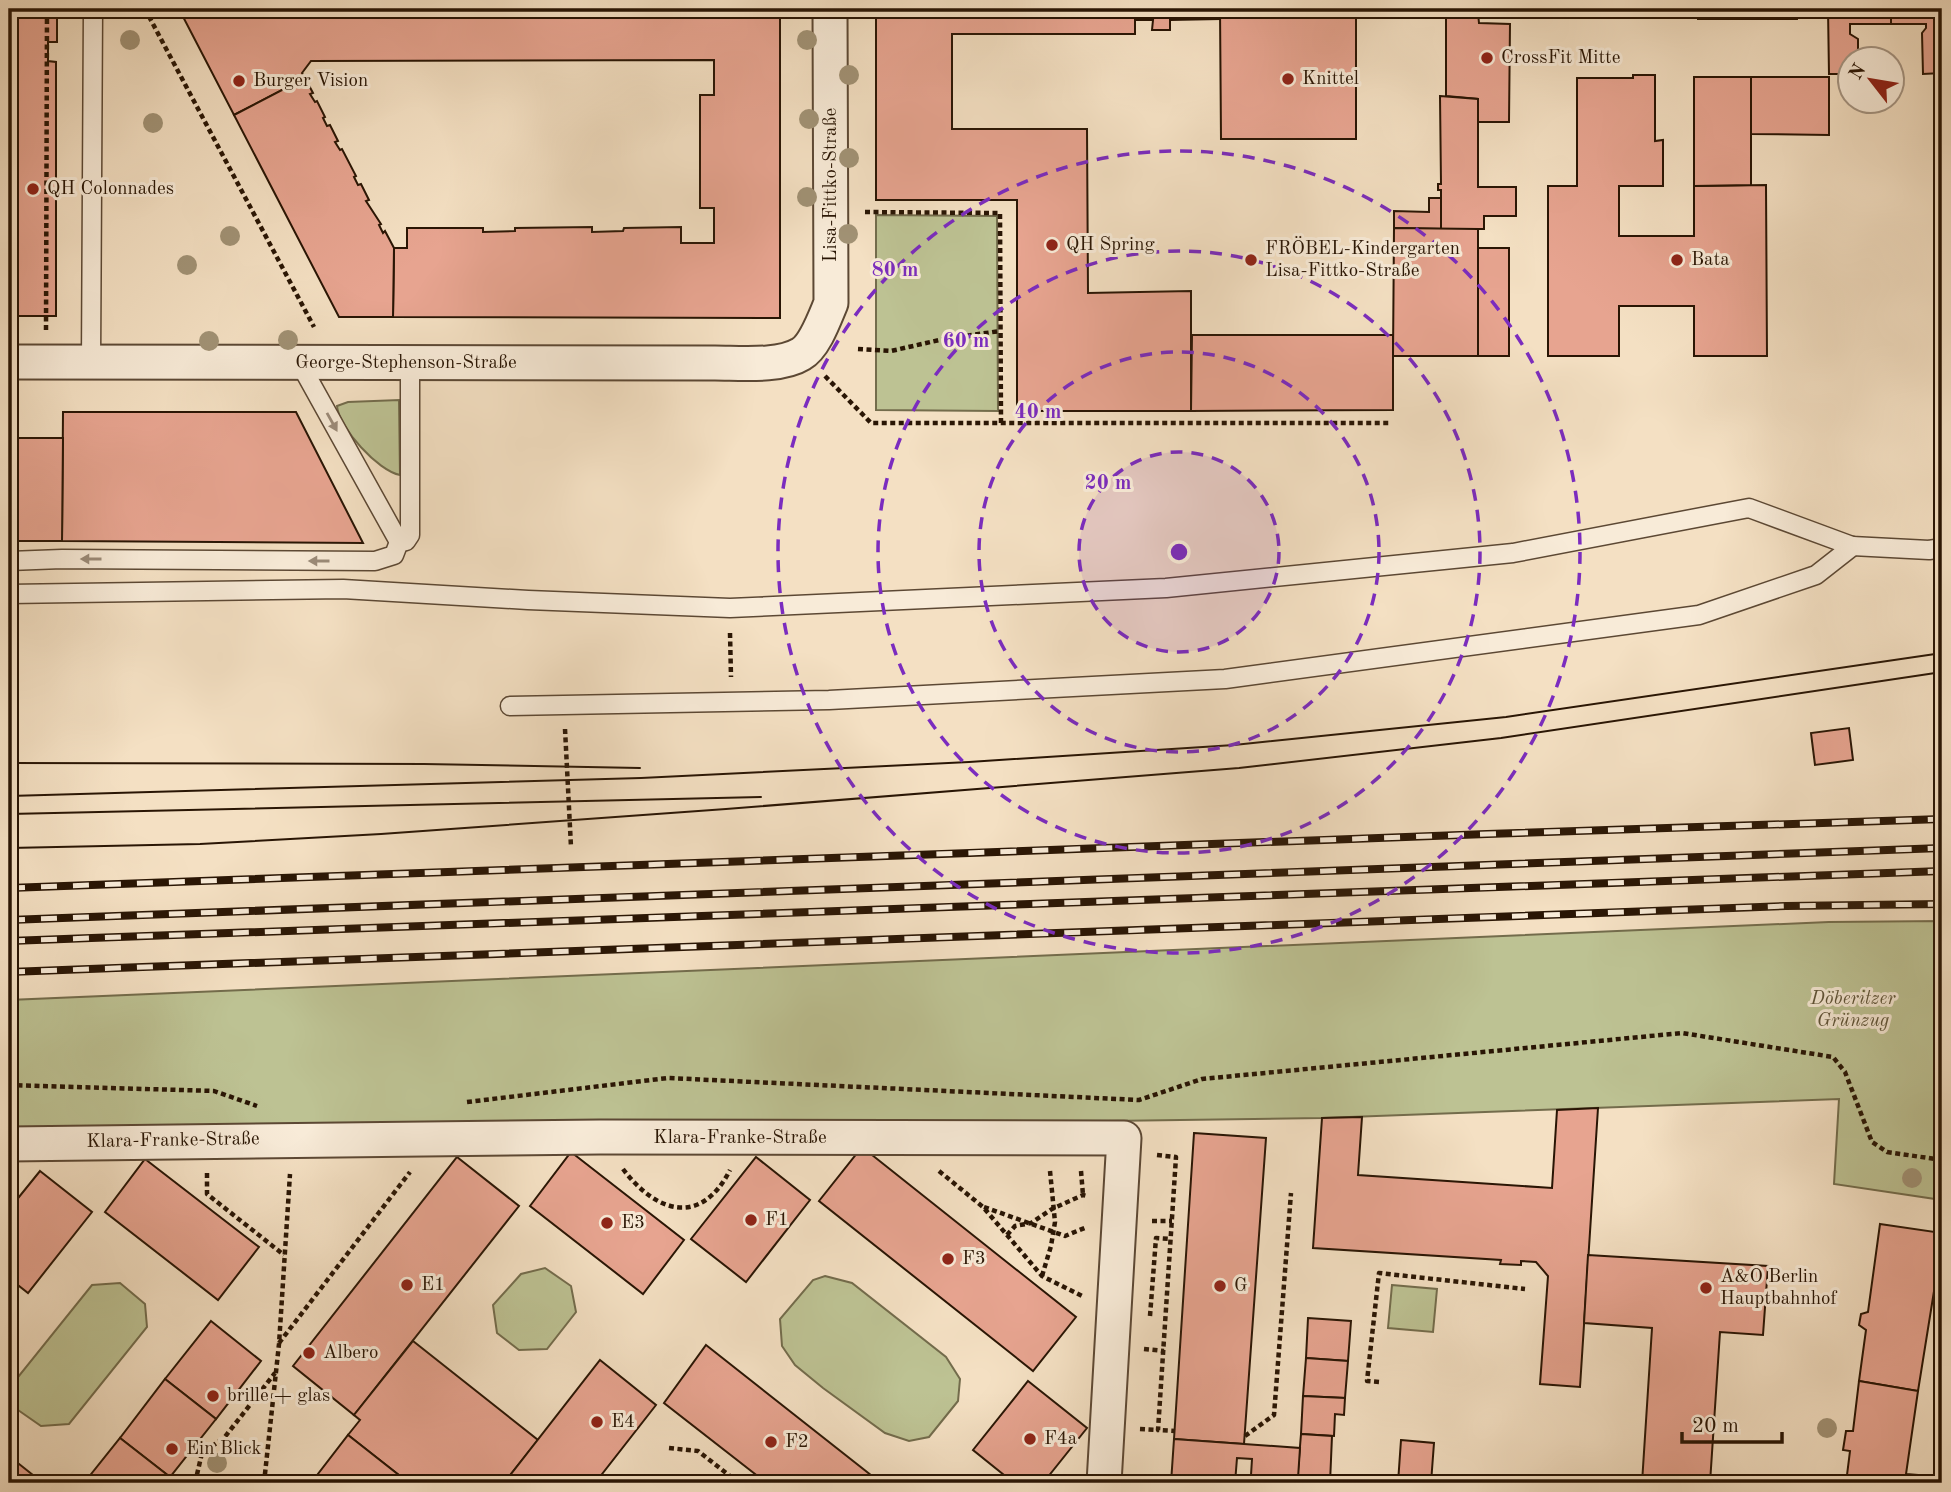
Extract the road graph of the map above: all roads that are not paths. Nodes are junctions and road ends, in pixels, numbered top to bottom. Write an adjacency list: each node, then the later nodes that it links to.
1 (93, 9): 5 (lane)
2 (830, 9): 3 (street, Lisa-Fittko-Straße)
3 (802, 354): 7 (street, George-Stephenson-Straße)
4 (9, 362): 5 (street, George-Stephenson-Straße)
5 (90, 362): 6 (street, George-Stephenson-Straße)
6 (299, 362): 7 (street, George-Stephenson-Straße); 8 (lane, one-way to 8)
7 (410, 363): 8 (lane)
8 (399, 542): 11 (lane, one-way to 11)
9 (1853, 546): 10 (lane); 12 (lane); 13 (lane)
10 (1942, 548)
11 (9, 561)
12 (9, 594)
13 (510, 706)
14 (9, 1144): 15 (street, Klara-Franke-Straße)
15 (1104, 1483)

